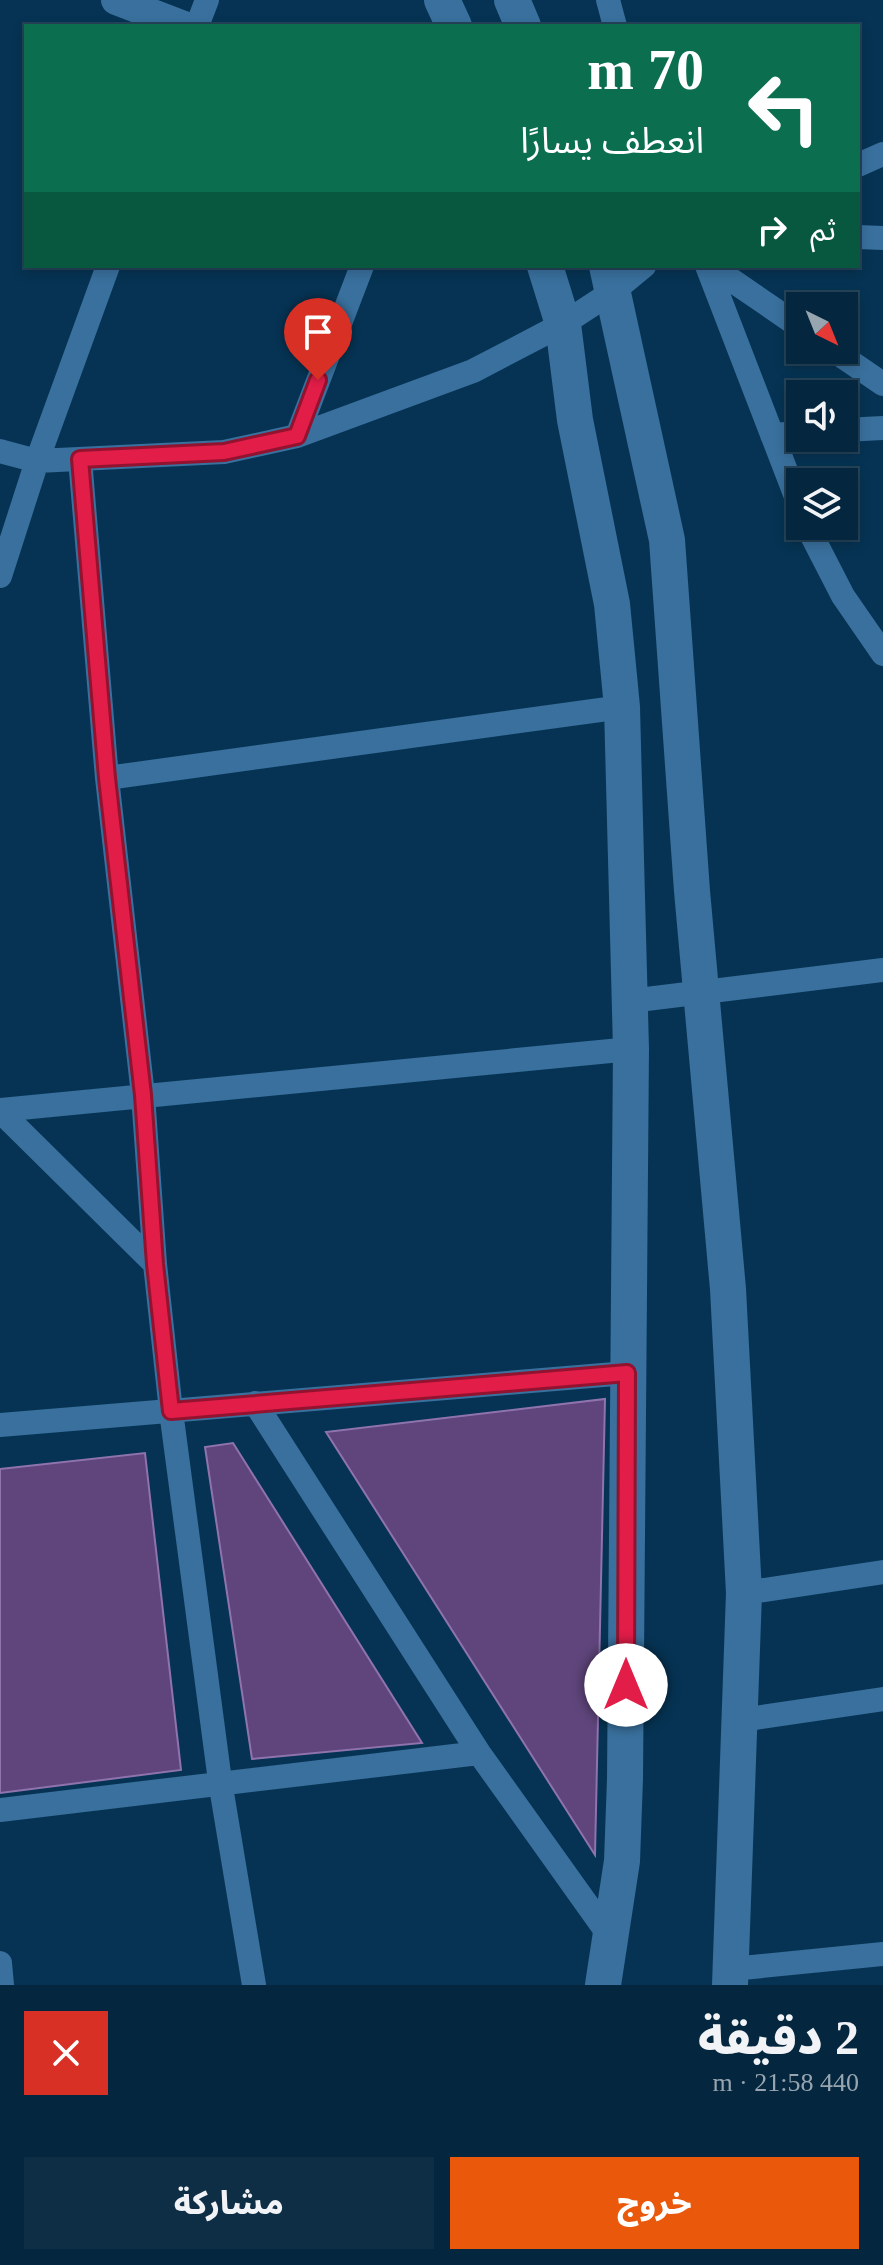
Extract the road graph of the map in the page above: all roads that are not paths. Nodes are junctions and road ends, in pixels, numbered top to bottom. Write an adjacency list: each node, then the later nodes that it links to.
1 (116, 0): 6 (street)
2 (207, 0): 7 (street)
3 (442, 0): 8 (main road)
4 (512, 0): 9 (main road)
5 (608, 0): 10 (street)
6 (179, 24)
7 (198, 24)
8 (453, 24)
9 (522, 24)
10 (614, 24)
11 (883, 154): 12 (street)
12 (860, 164)
13 (860, 237): 14 (street)
14 (883, 238)
15 (107, 268): 33 (street)
16 (361, 268): 30 (street)
17 (546, 268): 23 (main road)
18 (638, 268): 21 (street)
19 (710, 268): 29 (street)
20 (712, 268): 22 (street)
21 (611, 278): 23 (street); 41 (main road)
22 (786, 318)
23 (563, 324): 30 (street); 38 (main road)
24 (854, 364): 25 (street)
25 (883, 384)
26 (883, 428): 27 (street)
27 (858, 429)
28 (786, 434): 29 (street)
29 (772, 435): 34 (street)
30 (297, 436): 32 (street)
31 (0, 451): 33 (street)
32 (80, 459): 33 (street); 39 (street)
33 (37, 461): 36 (street)
34 (786, 471)
35 (814, 540): 37 (street)
36 (0, 576)
37 (883, 654)
38 (622, 707): 39 (street); 42 (main road)
39 (107, 778): 44 (street)
40 (883, 970): 41 (street)
41 (700, 993): 42 (street); 52 (main road)
42 (630, 1001): 43 (main road)
43 (631, 1049): 44 (street); 47 (main road)
44 (143, 1095): 45 (street); 46 (street)
45 (0, 1110): 46 (street)
46 (155, 1264): 49 (street)
47 (627, 1373): 48 (street); 58 (main road)
48 (255, 1403): 49 (street); 55 (street)
49 (171, 1411): 50 (street); 56 (street)
50 (0, 1425)
51 (883, 1572): 52 (street)
52 (744, 1593): 54 (main road)
53 (883, 1699): 54 (street)
54 (741, 1720): 61 (main road)
55 (479, 1753): 56 (street); 58 (street)
56 (220, 1781): 57 (street); 63 (street)
57 (0, 1810)
58 (611, 1938): 64 (main road)
59 (883, 1954): 61 (street)
60 (0, 1963): 62 (street)
61 (731, 1977)
62 (2, 1985)
63 (254, 1985)
64 (603, 1985)

